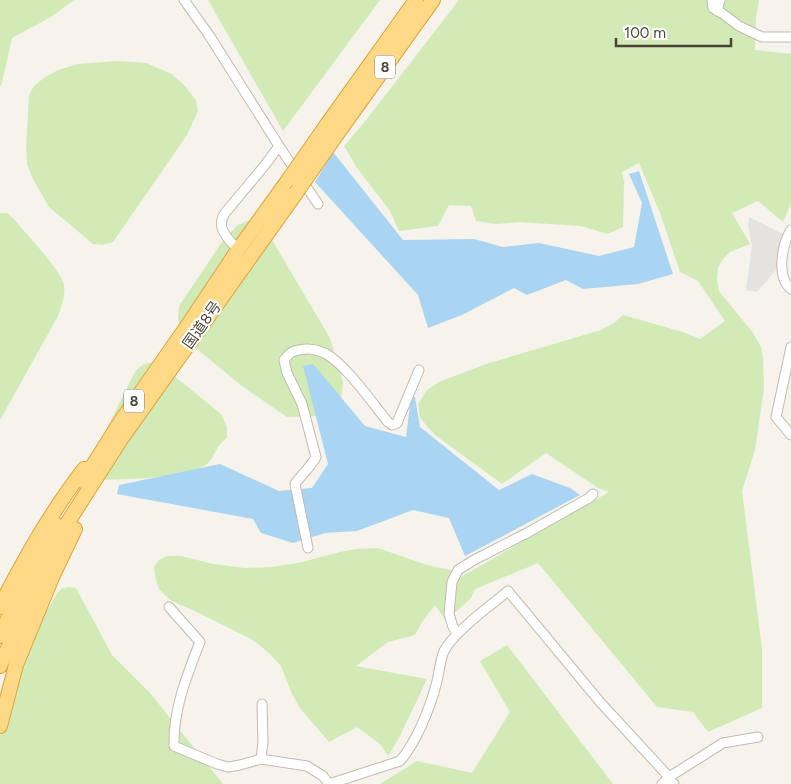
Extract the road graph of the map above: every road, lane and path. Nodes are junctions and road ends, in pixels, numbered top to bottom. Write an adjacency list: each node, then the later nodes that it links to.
1 (184, 0): 9 (street)
2 (416, 0): 8 (highway, 国道8号 / 8)
3 (433, 0): 8 (highway, 国道8号 / 8)
4 (712, 0): 6 (street)
5 (720, 0): 6 (street)
6 (717, 11): 7 (street)
7 (791, 37)
8 (332, 130): 12 (highway, 国道8号 / 8, bridge); 17 (highway, 国道8号 / 8, bridge)
9 (279, 146): 10 (street); 12 (street)
10 (318, 204)
11 (791, 230): 13 (street)
12 (238, 250): 17 (highway, 国道8号 / 8)
13 (791, 289)
14 (791, 347): 16 (street)
15 (420, 370): 19 (street)
16 (791, 436)
17 (115, 438): 20 (highway); 23 (highway, 国道8号 / 8); 24 (highway, 国道8号 / 8); 26 (highway)
18 (593, 494): 22 (street)
19 (308, 546)
20 (0, 607)
21 (169, 607): 28 (street)
22 (457, 633): 29 (street); 30 (street)
23 (0, 636)
24 (0, 666)
25 (262, 704): 28 (street)
26 (0, 726)
27 (758, 737): 29 (street)
28 (261, 759): 30 (street)
29 (672, 781): 31 (street)
30 (329, 784)
31 (662, 784)

